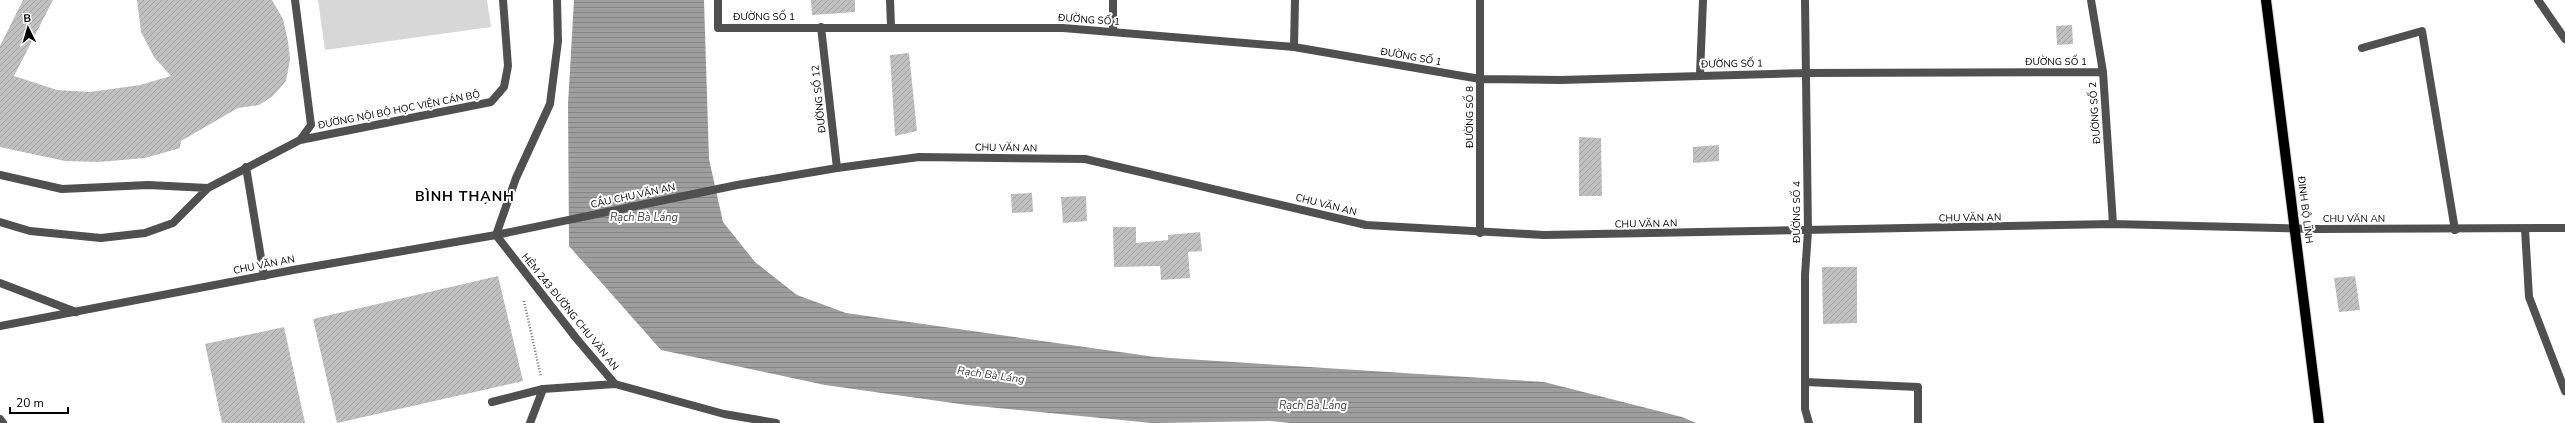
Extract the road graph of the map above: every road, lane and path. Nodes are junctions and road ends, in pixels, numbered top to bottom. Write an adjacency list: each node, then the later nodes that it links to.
1 (295, 0): 24 (street, ĐƯỜNG NỘI BỘ HỌC VIỆN CÁN BỘ)
2 (502, 0): 24 (street, ĐƯỜNG NỘI BỘ HỌC VIỆN CÁN BỘ)
3 (557, 0): 39 (street)
4 (718, 0): 15 (street, ĐƯỜNG SỐ 1)
5 (890, 0): 14 (street)
6 (1113, 0): 16 (street)
7 (1295, 0): 18 (street)
8 (1480, 0): 23 (street, ĐƯỜNG SỐ 8)
9 (1703, 0): 22 (street)
10 (1805, 0): 21 (street, ĐƯỜNG SỐ 4)
11 (2091, 0): 20 (street, ĐƯỜNG SỐ 2)
12 (2266, 0): 33 (main road, ĐINH BỘ LĨNH)
13 (2538, 0): 17 (street)
14 (891, 26): 15 (street, ĐƯỜNG SỐ 1); 16 (street, ĐƯỜNG SỐ 1)
15 (821, 27): 26 (street, ĐƯỜNG SỐ 12)
16 (1113, 32): 18 (street, ĐƯỜNG SỐ 1)
17 (2565, 39)
18 (1294, 47): 23 (street, ĐƯỜNG SỐ 1)
19 (2362, 48): 36 (street)
20 (2103, 72): 21 (street, ĐƯỜNG SỐ 1); 31 (street, ĐƯỜNG SỐ 2)
21 (1805, 73): 22 (street, ĐƯỜNG SỐ 1); 37 (street, ĐƯỜNG SỐ 4)
22 (1700, 74): 23 (street, ĐƯỜNG SỐ 1)
23 (1480, 79): 38 (street, ĐƯỜNG SỐ 8)
24 (300, 140): 25 (street, ĐƯỜNG NỘI BỘ HỌC VIỆN CÁN BỘ)
25 (246, 168): 29 (street, ĐƯỜNG NỘI BỘ HỌC VIỆN CÁN BỘ); 40 (street)
26 (837, 168): 28 (street, CHU VĂN AN); 38 (street, CHU VĂN AN)
27 (0, 175): 29 (street)
28 (737, 185): 32 (street, CẦU CHU VĂN AN)
29 (208, 188): 30 (street, ĐƯỜNG NỘI BỘ HỌC VIỆN CÁN BỘ)
30 (0, 222)
31 (2113, 224): 33 (street, CHU VĂN AN); 37 (street, CHU VĂN AN)
32 (532, 227): 39 (street, CHU VĂN AN)
33 (2295, 228): 36 (street, CHU VĂN AN); 56 (main road, ĐINH BỘ LĨNH)
34 (2565, 228): 35 (street, CHU VĂN AN)
35 (2525, 229): 36 (street, CHU VĂN AN); 48 (street)
36 (2455, 230)
37 (1808, 231): 38 (street, CHU VĂN AN); 45 (street, ĐƯỜNG SỐ 4)
38 (1480, 233)
39 (496, 235): 40 (street, CHU VĂN AN); 46 (street, HẺM 243 ĐƯỜNG CHU VĂN AN)
40 (264, 276): 43 (street, CHU VĂN AN)
41 (0, 283): 43 (street)
42 (524, 302): 47 (path)
43 (77, 312): 44 (street, CHU VĂN AN)
44 (0, 326)
45 (1805, 382): 54 (street, ĐƯỜNG SỐ 4); 55 (street)
46 (615, 384): 47 (street); 53 (street, HẺM 243 ĐƯỜNG CHU VĂN AN)
47 (543, 389): 49 (street); 52 (street)
48 (2565, 391)
49 (492, 402)
50 (0, 418): 51 (street)
51 (4, 423)
52 (530, 423)
53 (776, 423)
54 (1810, 423)
55 (1918, 423)
56 (2319, 423)

